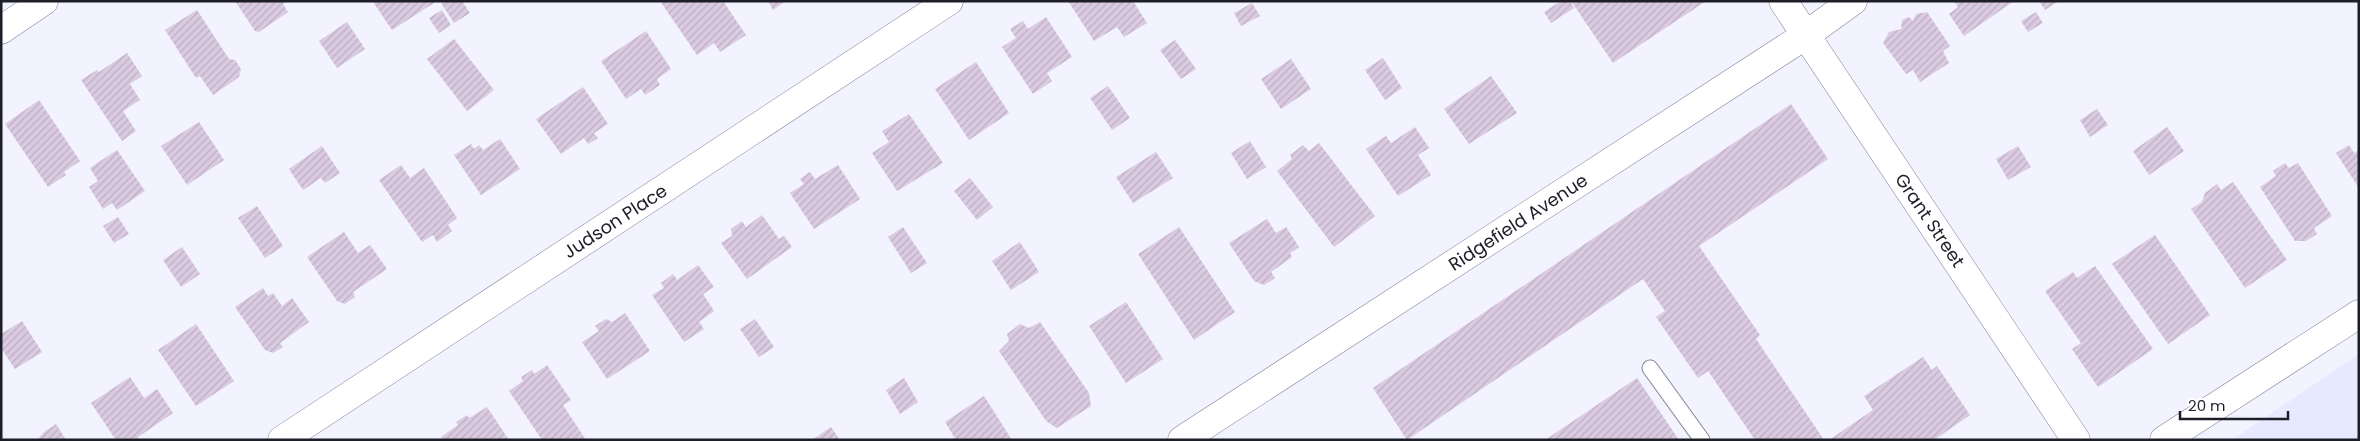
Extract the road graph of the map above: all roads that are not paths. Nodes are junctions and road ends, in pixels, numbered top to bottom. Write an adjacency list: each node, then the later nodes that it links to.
1 (44, 1): 5 (street)
2 (949, 1): 9 (street, Judson Place)
3 (1783, 1): 6 (street, Grant Street)
4 (1853, 1): 6 (street, Ridgefield Avenue)
5 (1, 30)
6 (1806, 35): 10 (street, Ridgefield Avenue); 12 (street, Grant Street)
7 (2356, 322): 13 (street)
8 (1650, 368): 11 (lane)
9 (282, 440)
10 (1182, 440)
11 (1702, 440)
12 (2076, 440)
13 (2164, 440)

